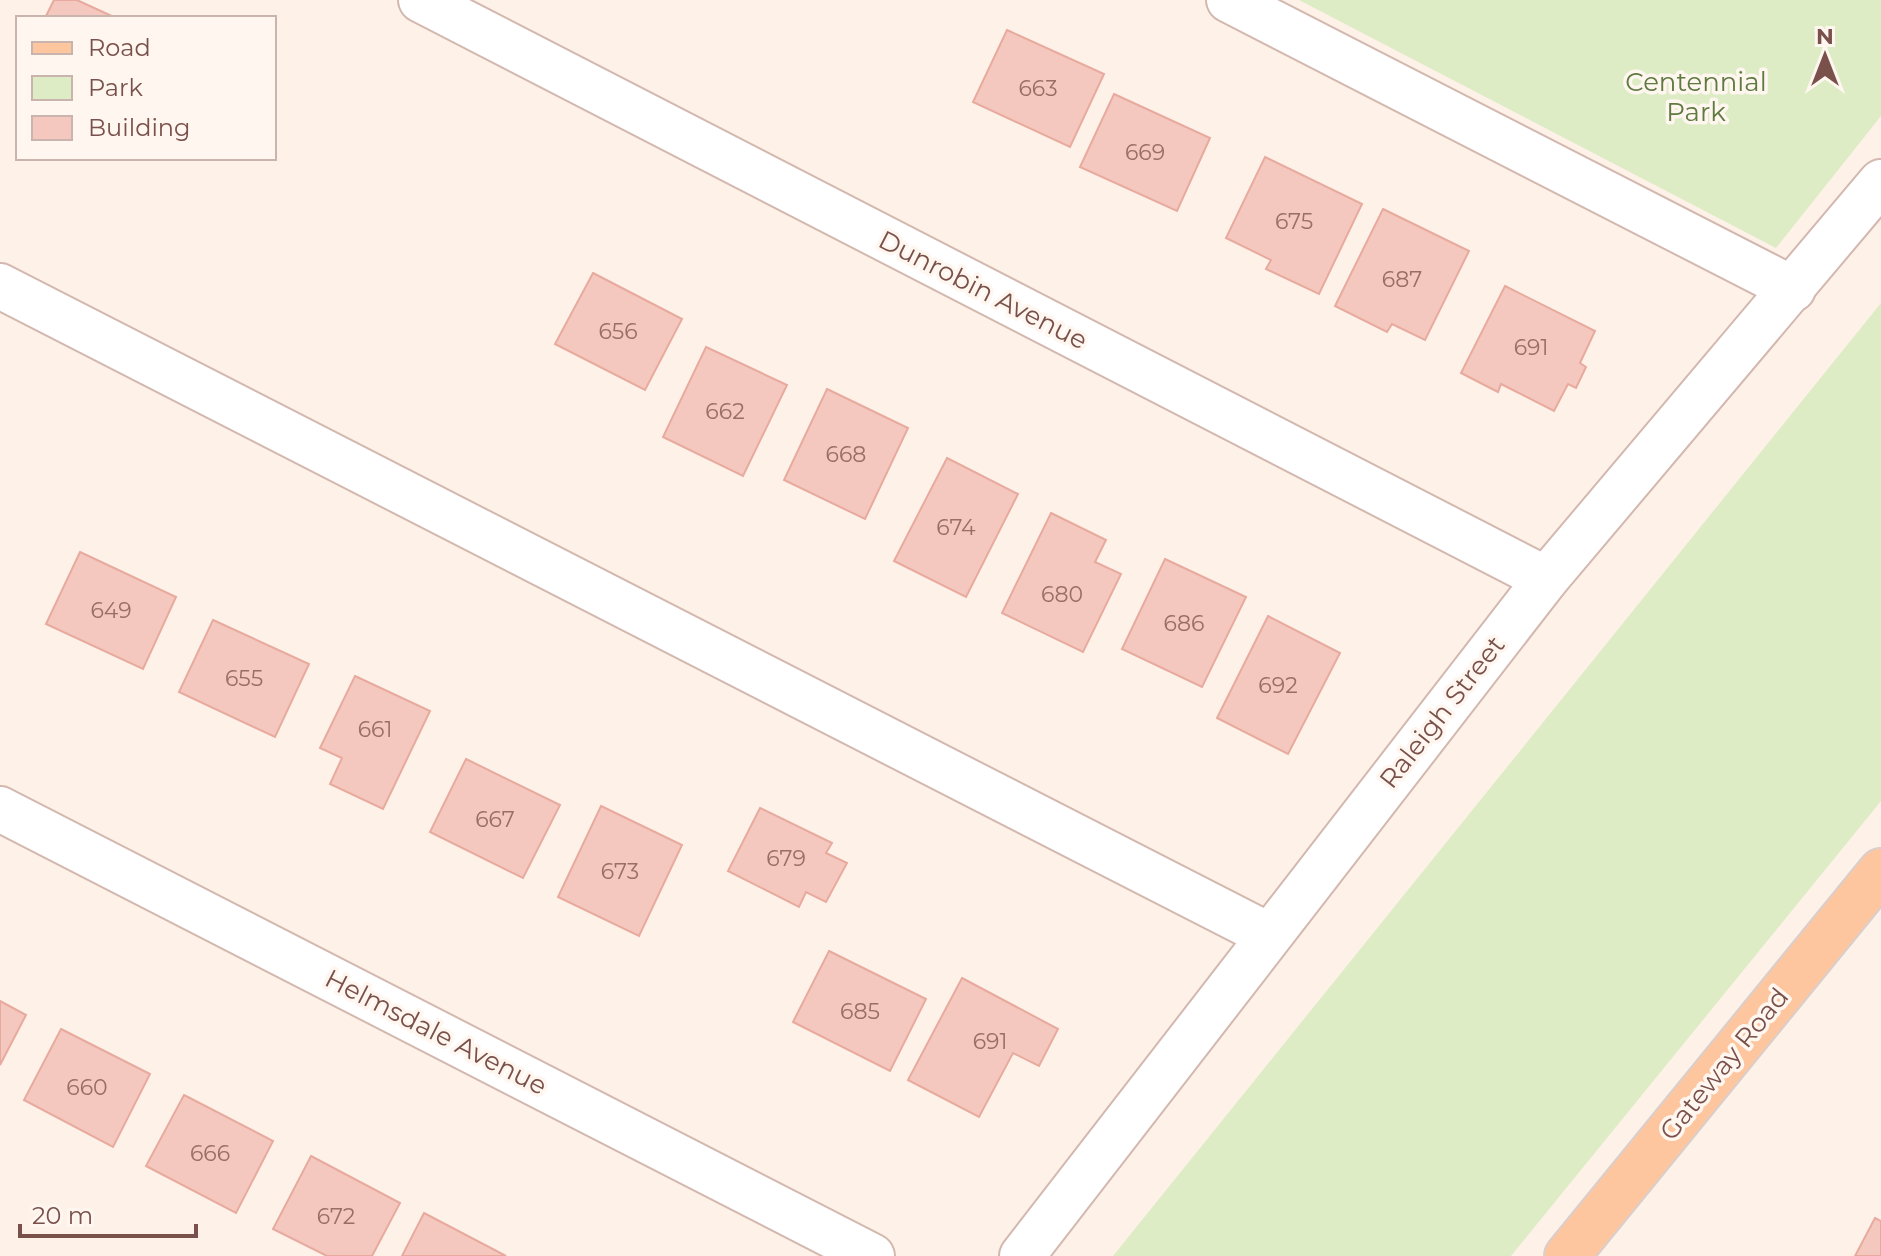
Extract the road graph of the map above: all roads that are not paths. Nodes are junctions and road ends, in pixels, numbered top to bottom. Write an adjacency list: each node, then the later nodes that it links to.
1 (421, 0): 6 (street, Dunrobin Avenue)
2 (1229, 0): 5 (street)
3 (1881, 182): 5 (street, Raleigh Street)
4 (0, 286): 9 (street)
5 (1793, 289): 6 (street, Raleigh Street)
6 (1546, 579): 9 (street, Raleigh Street)
7 (0, 809): 10 (street, Helmsdale Avenue)
8 (1881, 871): 12 (main road, Gateway Road)
9 (1268, 935): 11 (street, Raleigh Street)
10 (872, 1256)
11 (1022, 1256)
12 (1567, 1256)

